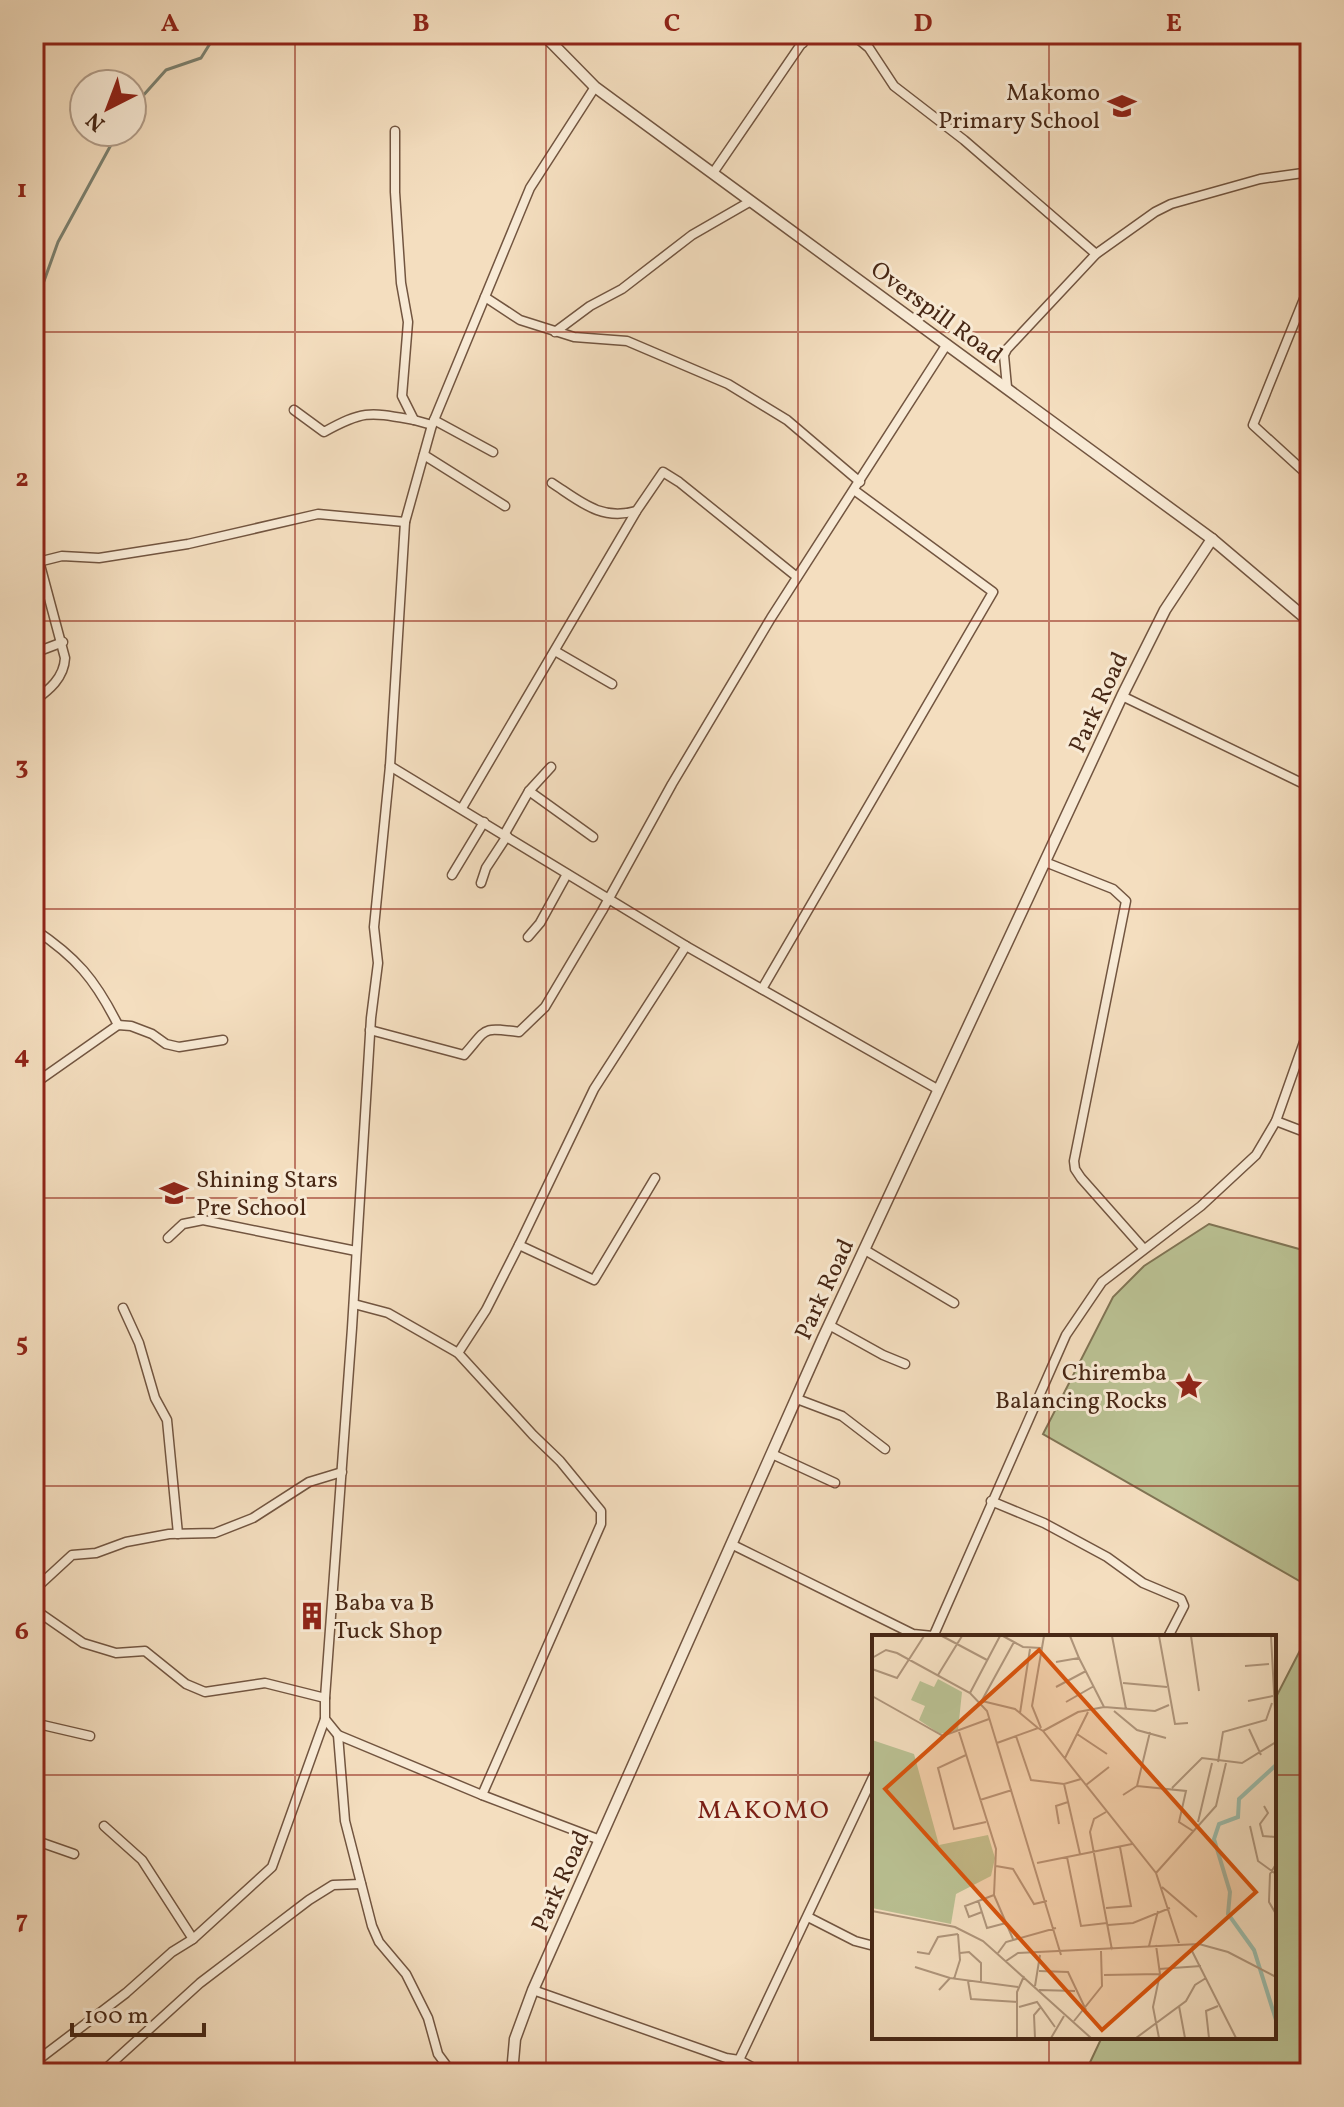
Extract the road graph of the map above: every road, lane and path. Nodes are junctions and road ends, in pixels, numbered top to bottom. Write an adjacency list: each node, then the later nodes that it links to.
1 (543, 34): 6 (street, Overspill Road)
2 (791, 34): 5 (street)
3 (808, 34): 5 (street)
4 (852, 34): 11 (street)
5 (803, 43): 9 (street)
6 (595, 87): 9 (street, Overspill Road); 13 (street)
7 (395, 131): 19 (street)
8 (1310, 172): 11 (street)
9 (713, 173): 10 (street, Overspill Road)
10 (751, 201): 15 (street); 16 (street, Overspill Road)
11 (1096, 254): 17 (street)
12 (1310, 284): 14 (street)
13 (485, 297): 15 (street); 20 (street)
14 (1306, 304): 23 (street)
15 (555, 332): 24 (street)
16 (947, 344): 17 (street, Overspill Road); 24 (street)
17 (1007, 387): 30 (street, Overspill Road)
18 (294, 410): 19 (street)
19 (414, 420): 20 (street)
20 (433, 423): 21 (street); 22 (street)
21 (493, 452)
22 (424, 455): 27 (street); 29 (street)
23 (1310, 477)
24 (860, 482): 26 (street)
25 (552, 483): 28 (street)
26 (854, 490): 32 (street); 56 (street)
27 (505, 506)
28 (637, 510): 32 (street); 35 (street)
29 (405, 522): 31 (street); 40 (street)
30 (1212, 539): 33 (street, Overspill Road); 38 (street, Park Road)
31 (37, 562): 34 (street)
32 (797, 577): 52 (street)
33 (1310, 622)
34 (63, 642): 36 (street); 39 (street)
35 (555, 651): 37 (street); 44 (street)
36 (34, 653)
37 (612, 684)
38 (1122, 696): 42 (street); 48 (street, Park Road)
39 (34, 701)
40 (390, 766): 44 (street); 59 (street)
41 (551, 767): 43 (street)
42 (1310, 787)
43 (529, 791): 46 (street); 47 (street)
44 (462, 808): 45 (street)
45 (484, 822): 46 (street); 50 (street)
46 (506, 836): 49 (street); 51 (street)
47 (593, 837)
48 (1045, 862): 62 (street, Park Road); 68 (street)
49 (567, 874): 52 (street); 54 (street)
50 (452, 875)
51 (481, 883)
52 (608, 900): 55 (street); 59 (street)
53 (34, 929): 57 (street)
54 (528, 937)
55 (686, 946): 56 (street); 67 (street)
56 (762, 989): 62 (street)
57 (118, 1025): 60 (street); 61 (street)
58 (1310, 1025): 63 (street)
59 (370, 1030): 70 (street)
60 (223, 1040)
61 (34, 1084)
62 (939, 1090): 69 (street, Park Road)
63 (1276, 1121): 64 (street); 68 (street)
64 (1310, 1134)
65 (655, 1178): 67 (street)
66 (168, 1238): 70 (street)
67 (519, 1245): 75 (street)
68 (1143, 1248): 82 (street)
69 (865, 1250): 71 (street); 74 (street, Park Road)
70 (356, 1251): 72 (street)
71 (954, 1303)
72 (354, 1304): 75 (street); 80 (street)
73 (123, 1308): 83 (street)
74 (829, 1325): 76 (street); 77 (street, Park Road)
75 (458, 1353): 96 (street)
76 (905, 1364)
77 (797, 1399): 78 (street); 79 (street, Park Road)
78 (885, 1449)
79 (772, 1454): 81 (street); 84 (street, Park Road)
80 (342, 1472): 83 (street); 90 (street)
81 (835, 1483)
82 (991, 1501): 88 (street); 89 (street)
83 (178, 1534): 85 (street)
84 (731, 1544): 87 (street); 99 (street, Park Road)
85 (34, 1590)
86 (34, 1609): 90 (street)
87 (923, 1635)
88 (933, 1635)
89 (1169, 1635)
90 (325, 1698): 91 (street)
91 (325, 1719): 93 (street); 103 (street)
92 (34, 1723): 94 (street)
93 (338, 1735): 96 (street); 101 (street)
94 (90, 1736)
95 (872, 1779): 102 (street)
96 (482, 1795): 99 (street)
97 (104, 1826): 103 (street)
98 (34, 1840): 100 (street)
99 (600, 1840): 105 (street, Park Road)
100 (74, 1854)
101 (361, 1884): 108 (street); 109 (street)
102 (808, 1917): 104 (street); 106 (street)
103 (193, 1939): 107 (street)
104 (872, 1945)
105 (533, 1990): 106 (street); 110 (street, Park Road)
106 (739, 2060): 111 (street)
107 (34, 2063)
108 (101, 2073)
109 (452, 2073)
110 (512, 2073)
111 (763, 2073)

